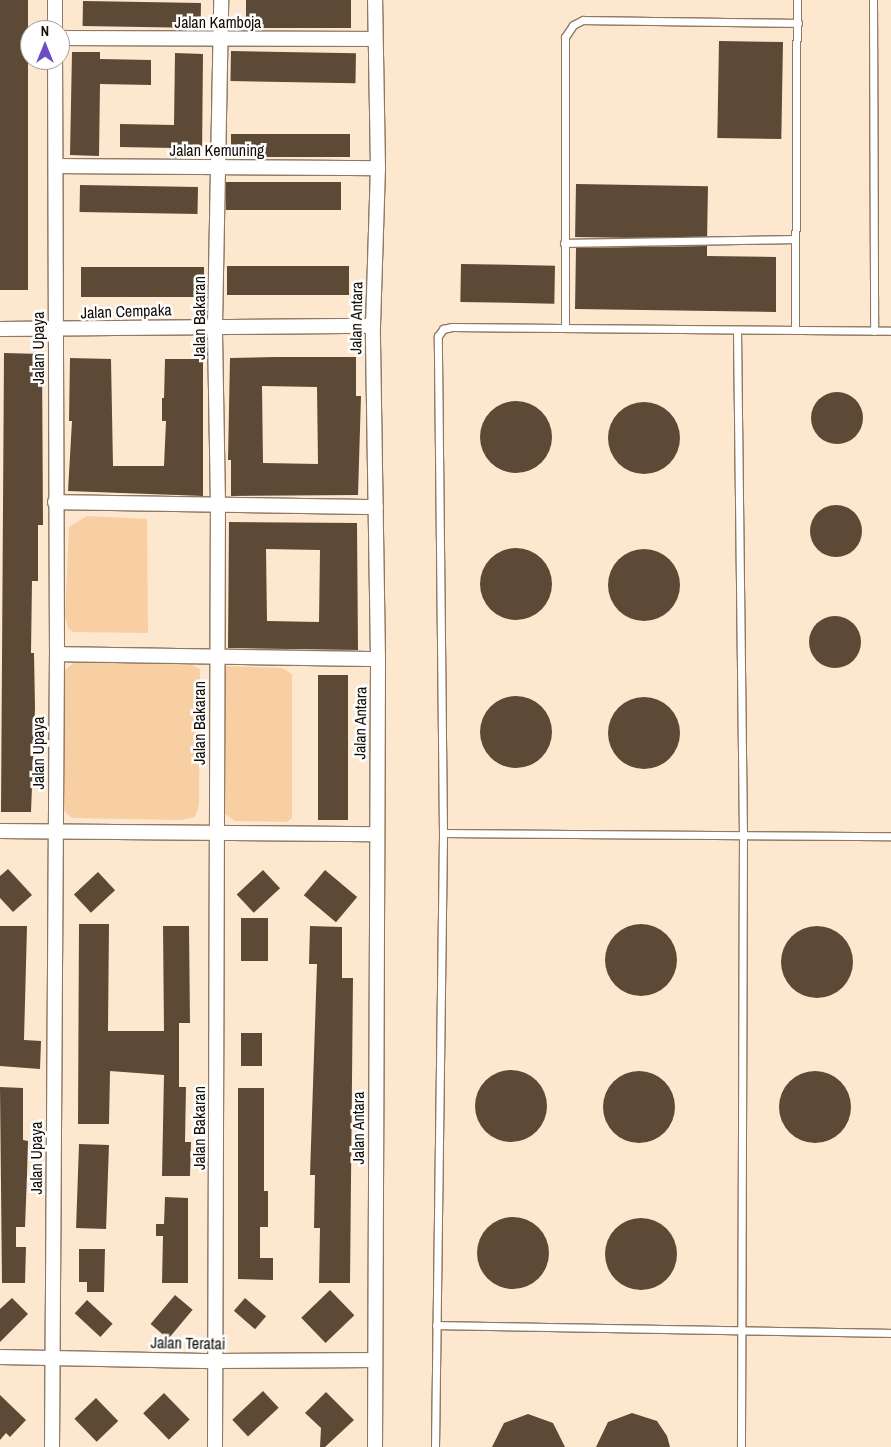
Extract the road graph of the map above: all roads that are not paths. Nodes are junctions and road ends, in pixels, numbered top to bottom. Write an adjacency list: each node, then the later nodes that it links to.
1 (55, 0): 6 (street)
2 (221, 0): 10 (street, Jalan Bakaran)
3 (375, 0): 9 (street, Jalan Antara)
4 (797, 0): 7 (lane)
5 (872, 0): 22 (lane)
6 (55, 20)
7 (798, 23): 15 (lane); 16 (lane)
8 (70, 38): 10 (street, Jalan Kamboja)
9 (375, 39): 10 (street, Jalan Kamboja); 14 (street, Jalan Antara)
10 (220, 40): 13 (street, Jalan Bakaran)
11 (55, 70): 12 (street, Jalan Upaya)
12 (57, 166): 13 (street, Jalan Kemuning); 23 (street, Jalan Upaya)
13 (219, 168): 14 (street, Jalan Kemuning); 17 (street, Jalan Bakaran)
14 (378, 168): 18 (street, Jalan Antara)
15 (795, 239): 16 (lane); 21 (lane)
16 (564, 242): 19 (lane)
17 (215, 325): 18 (street, Jalan Cempaka); 23 (street, Jalan Cempaka); 27 (street, Jalan Bakaran)
18 (373, 326): 28 (street, Jalan Antara)
19 (565, 328): 24 (lane); 34 (lane)
20 (0, 329): 23 (street, Jalan Cempaka)
21 (795, 330): 22 (lane); 24 (lane)
22 (874, 330): 25 (lane)
23 (55, 331): 26 (street, Jalan Upaya)
24 (737, 331): 35 (lane)
25 (891, 331)
26 (54, 502): 27 (street); 29 (street, Jalan Upaya)
27 (218, 505): 28 (street); 30 (street, Jalan Bakaran)
28 (376, 507): 31 (street, Jalan Antara)
29 (57, 654): 30 (street); 33 (street, Jalan Upaya)
30 (216, 657): 31 (street); 36 (street, Jalan Bakaran)
31 (378, 659): 37 (street, Jalan Antara)
32 (0, 831): 33 (street)
33 (55, 833): 36 (street); 43 (street, Jalan Upaya)
34 (443, 833): 35 (lane); 39 (lane)
35 (743, 833): 38 (lane); 40 (lane)
36 (217, 834): 37 (street); 45 (street, Jalan Bakaran)
37 (376, 834): 44 (street, Jalan Antara)
38 (891, 836)
39 (436, 1325): 40 (lane); 49 (lane)
40 (741, 1332): 41 (lane); 50 (lane)
41 (891, 1334)
42 (0, 1357): 43 (street, Jalan Teratai)
43 (52, 1357): 45 (street, Jalan Teratai); 46 (street, Jalan Upaya)
44 (375, 1360): 45 (street, Jalan Teratai); 48 (street, Jalan Antara)
45 (216, 1361): 47 (street, Jalan Bakaran)
46 (52, 1447)
47 (216, 1447)
48 (375, 1447)
49 (436, 1447)
50 (741, 1447)

